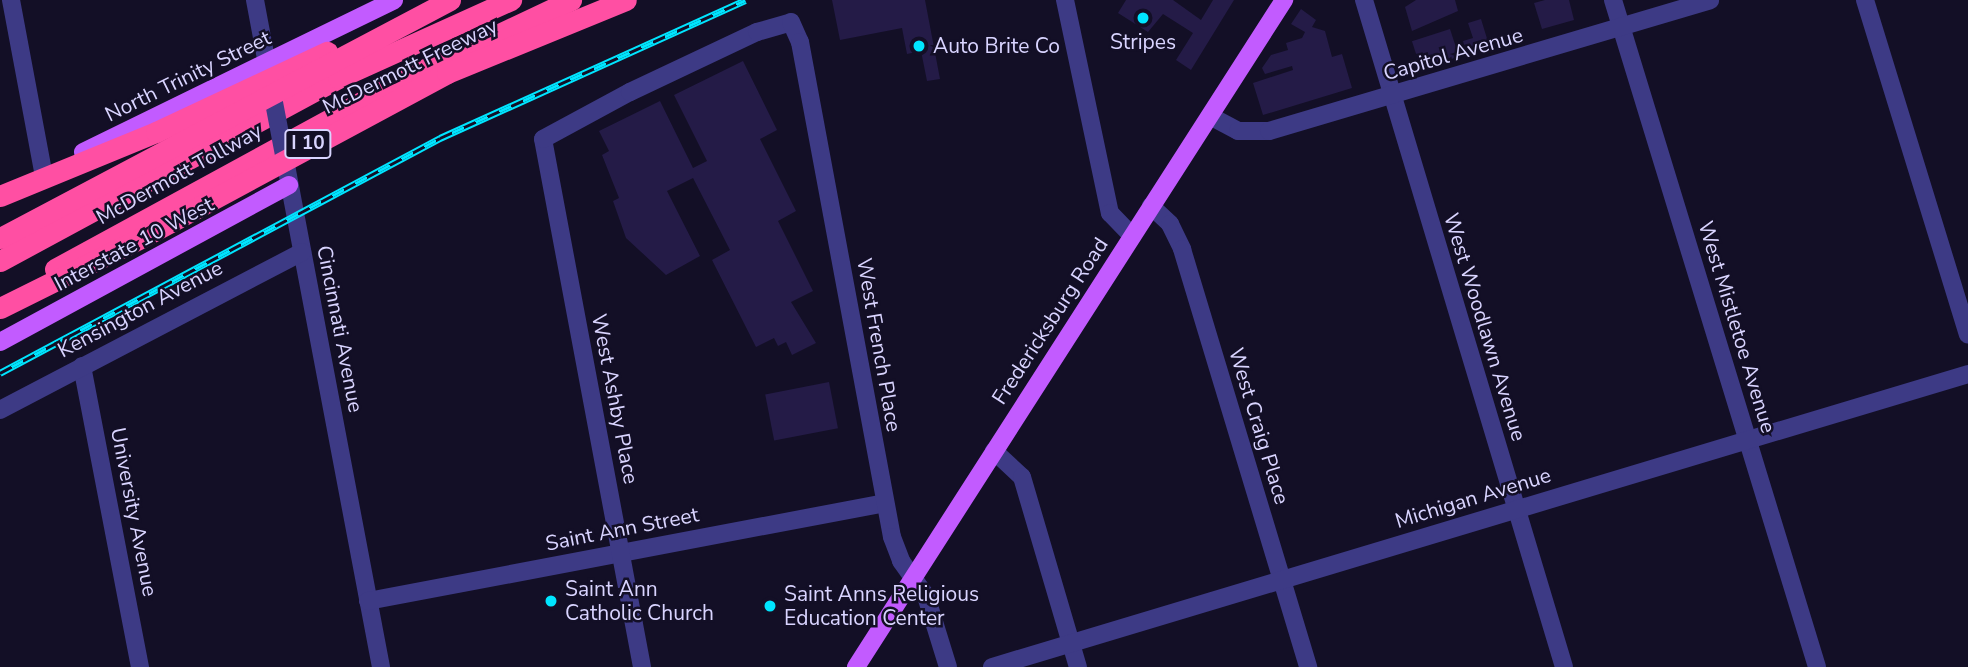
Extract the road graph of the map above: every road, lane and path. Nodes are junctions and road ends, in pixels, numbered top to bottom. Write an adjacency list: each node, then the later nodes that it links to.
1 (11, 0): 20 (street)
2 (255, 0): 16 (street, Cincinnati Avenue)
3 (394, 0): 16 (main road, North Trinity Street)
4 (440, 0): 23 (highway, bridge)
5 (450, 0): 26 (highway, McDermott Freeway, bridge)
6 (511, 0): 28 (highway, McDermott Tollway)
7 (571, 0): 29 (highway, McDermott Tollway)
8 (626, 0): 30 (highway, McDermott Freeway / I 10, bridge)
9 (1065, 0): 25 (street)
10 (1284, 0): 18 (main road, Fredericksburg Road)
11 (1364, 0): 17 (street, West Woodlawn Avenue)
12 (1613, 0): 15 (street, West Mistletoe Avenue)
13 (1710, 0): 15 (street, Capitol Avenue)
14 (1865, 0): 31 (street)
15 (1622, 29): 17 (street, Capitol Avenue); 36 (street, West Mistletoe Avenue)
16 (267, 63): 20 (main road, North Trinity Street); 21 (street, Cincinnati Avenue, bridge)
17 (1390, 95): 18 (street, Capitol Avenue); 39 (street, West Woodlawn Avenue)
18 (1210, 116): 24 (main road, Fredericksburg Road)
19 (543, 139): 38 (street, West French Place); 40 (street, West Ashby Place)
20 (43, 171): 22 (main road, North Trinity Street); 23 (highway)
21 (289, 186): 27 (street, Cincinnati Avenue); 32 (main road, Interstate 10 West)
22 (0, 190)
23 (0, 196)
24 (1151, 206): 25 (main road, Fredericksburg Road); 42 (street, West Craig Place)
25 (1132, 236): 37 (main road, Fredericksburg Road)
26 (0, 238)
27 (302, 251): 33 (street, Kensington Avenue); 43 (street, Cincinnati Avenue)
28 (0, 261)
29 (0, 297)
30 (0, 308)
31 (1968, 334)
32 (0, 342)
33 (82, 366): 35 (street, Kensington Avenue); 45 (street, University Avenue)
34 (1968, 374): 36 (street, Michigan Avenue)
35 (0, 410)
36 (1748, 441): 39 (street, Michigan Avenue); 54 (street, West Mistletoe Avenue)
37 (994, 451): 41 (main road, Fredericksburg Road); 44 (street)
38 (885, 503): 40 (street, Saint Ann Street); 41 (street, West French Place)
39 (1516, 508): 42 (street, Michigan Avenue); 53 (street, West Woodlawn Avenue)
40 (621, 552): 43 (street, Saint Ann Street); 47 (street, West Ashby Place)
41 (914, 578): 48 (main road, Fredericksburg Road); 49 (street, West French Place)
42 (1282, 579): 44 (street, Michigan Avenue); 52 (street, West Craig Place)
43 (368, 601): 46 (street, Cincinnati Avenue)
44 (1070, 642): 50 (street, Michigan Avenue); 51 (street)
45 (140, 667)
46 (381, 667)
47 (642, 667)
48 (856, 667)
49 (948, 667)
50 (992, 667)
51 (1078, 667)
52 (1308, 667)
53 (1564, 667)
54 (1818, 667)

